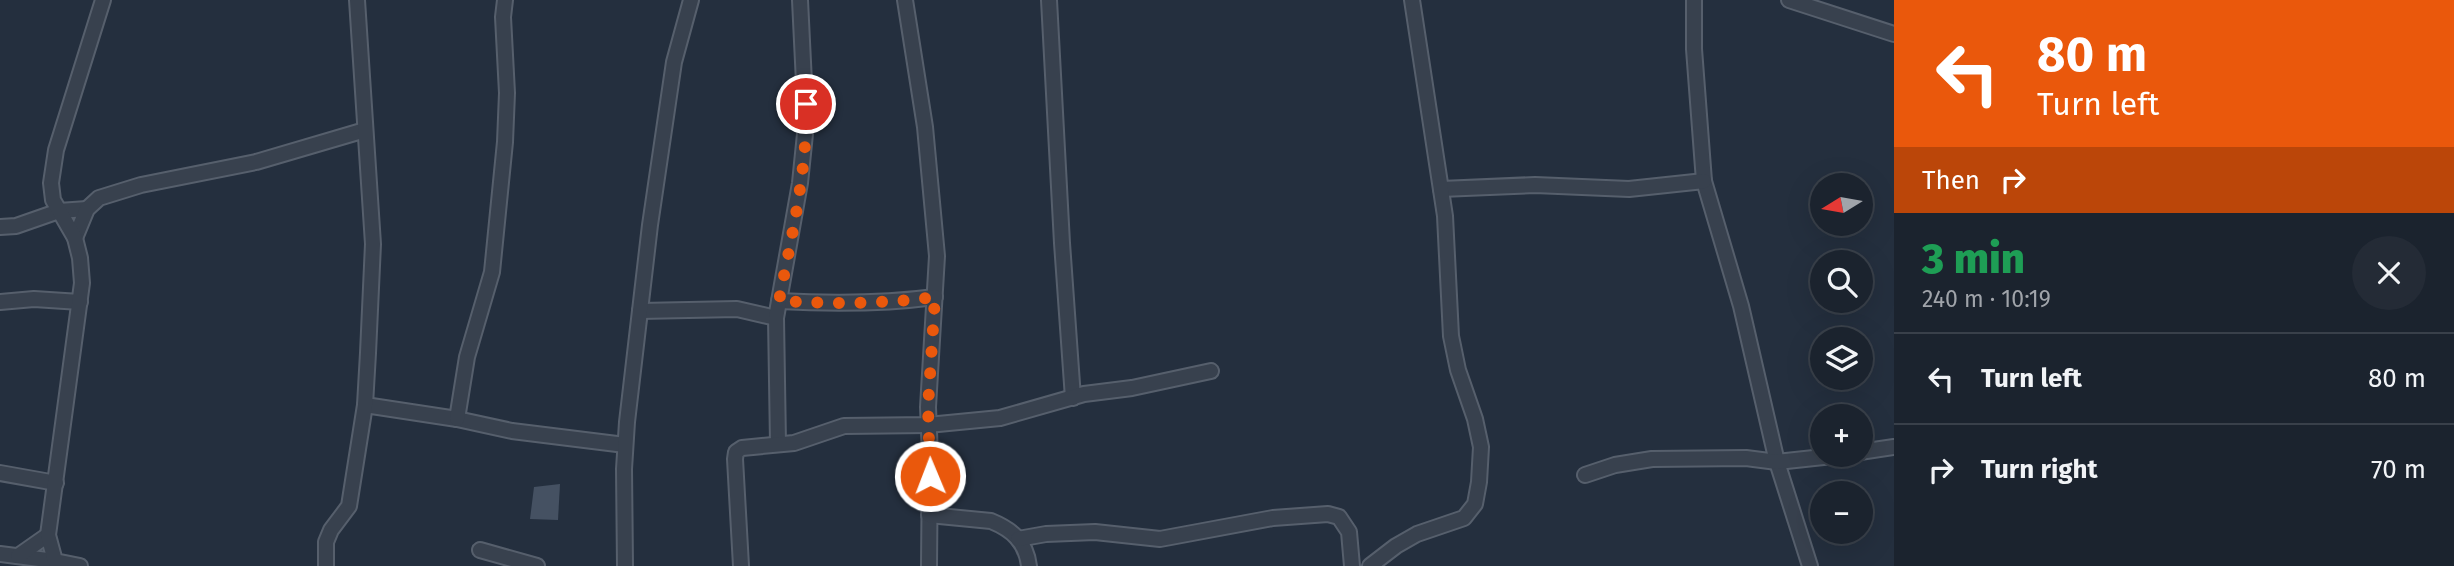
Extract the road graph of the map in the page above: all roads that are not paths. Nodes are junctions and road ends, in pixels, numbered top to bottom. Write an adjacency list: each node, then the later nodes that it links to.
1 (103, 0): 16 (street)
2 (357, 0): 12 (street)
3 (505, 0): 28 (street)
4 (691, 0): 23 (street)
5 (800, 0): 20 (street)
6 (905, 0): 19 (street)
7 (1049, 0): 26 (street)
8 (1412, 0): 14 (street)
9 (1694, 0): 13 (street)
10 (1789, 0): 11 (street)
11 (1894, 34)
12 (365, 130): 15 (street); 27 (street)
13 (1704, 181): 14 (street); 35 (street)
14 (1441, 189): 54 (street)
15 (87, 209): 16 (street); 18 (street)
16 (58, 212): 17 (street); 18 (street)
17 (0, 227)
18 (75, 238): 22 (street)
19 (935, 297): 20 (street); 29 (street)
20 (779, 301): 24 (street)
21 (0, 302): 22 (street)
22 (80, 302): 38 (street)
23 (639, 311): 24 (street); 31 (street)
24 (776, 318): 30 (street)
25 (1211, 371): 26 (street)
26 (1073, 398): 29 (street)
27 (365, 405): 28 (street); 47 (street)
28 (457, 419): 31 (street)
29 (928, 425): 30 (street); 39 (street)
30 (778, 444): 50 (street)
31 (625, 445): 49 (street)
32 (1894, 447): 33 (street)
33 (1873, 450)
34 (1810, 458): 35 (street)
35 (1777, 462): 37 (street); 55 (street)
36 (0, 474): 38 (street)
37 (1585, 475)
38 (56, 482): 40 (street)
39 (929, 515): 41 (street); 51 (street)
40 (48, 535): 44 (street); 45 (street)
41 (1018, 539): 52 (street); 53 (street)
42 (480, 550): 48 (street)
43 (0, 555): 44 (street)
44 (18, 556): 45 (street)
45 (55, 561): 46 (street)
46 (80, 566)
47 (326, 566)
48 (537, 566)
49 (625, 566)
50 (741, 566)
51 (929, 566)
52 (1029, 566)
53 (1352, 566)
54 (1370, 566)
55 (1810, 566)

